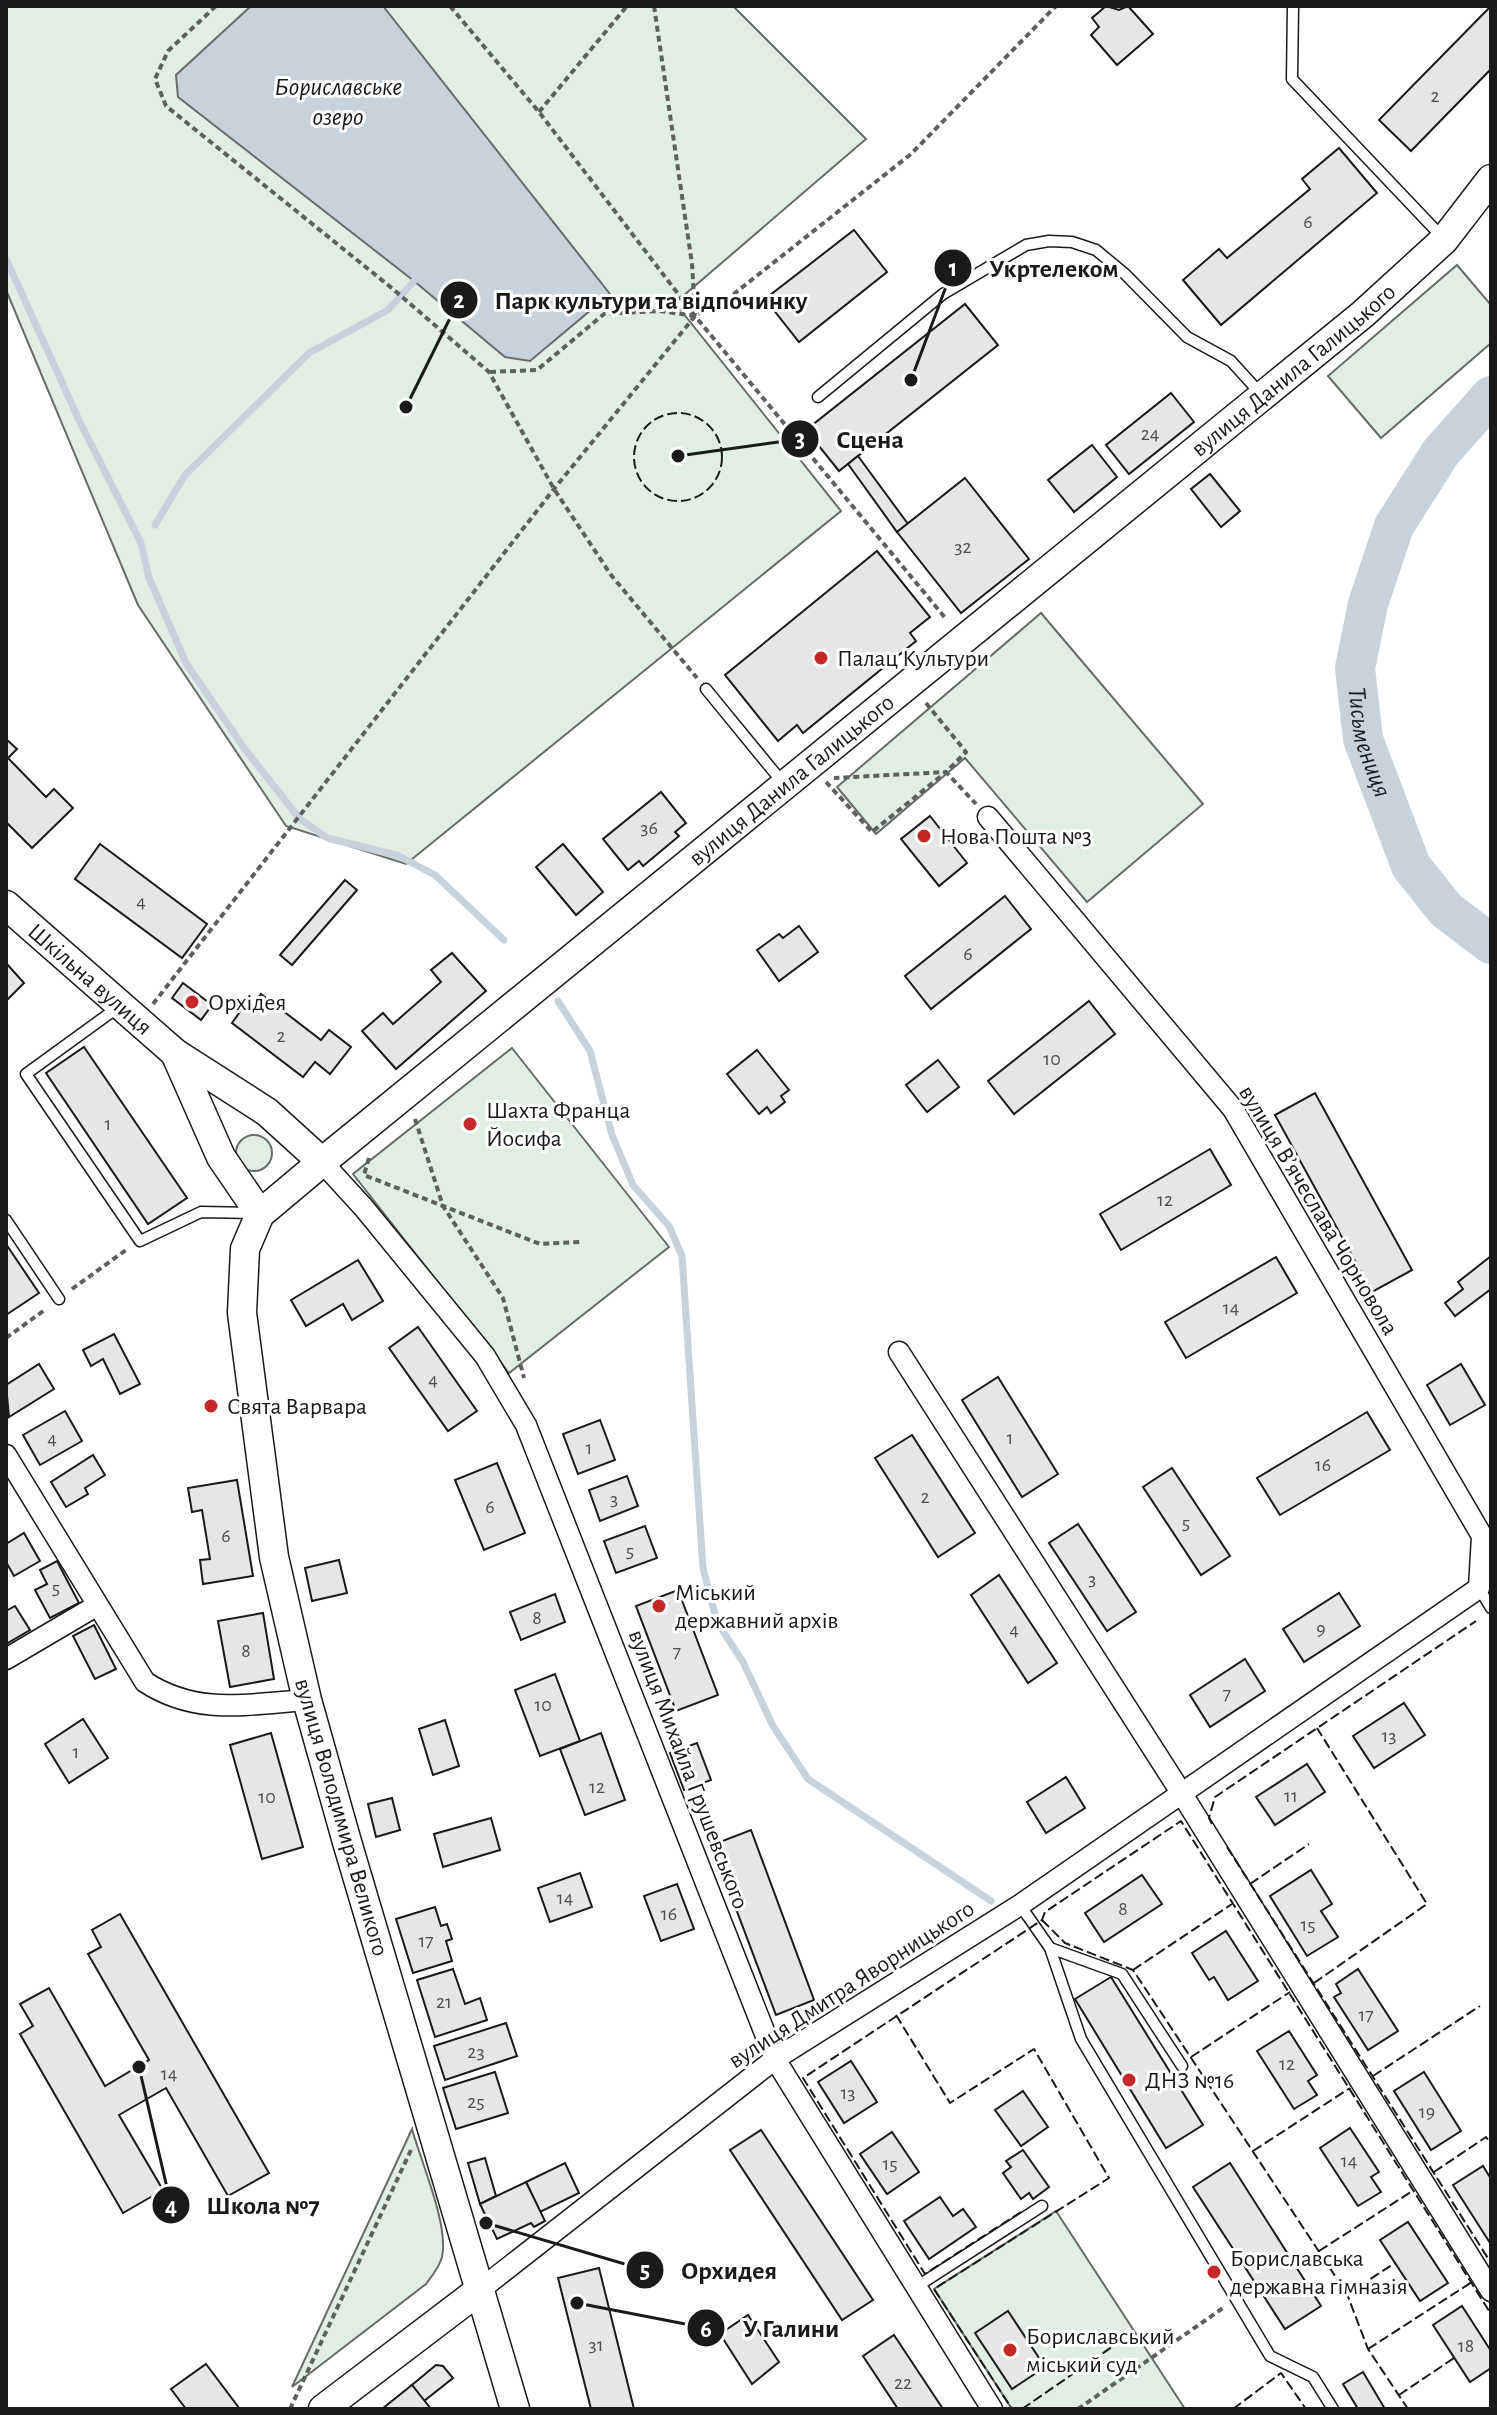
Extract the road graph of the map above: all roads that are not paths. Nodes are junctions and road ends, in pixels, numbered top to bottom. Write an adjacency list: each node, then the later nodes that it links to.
1 (1293, 6): 3 (lane)
2 (1491, 179): 3 (main road, вулиця Данила Галицького)
3 (1444, 240): 5 (main road, вулиця Данила Галицького)
4 (818, 397): 5 (lane)
5 (1263, 397): 7 (main road, вулиця Данила Галицького)
6 (706, 689): 7 (lane)
7 (786, 786): 12 (main road, вулиця Данила Галицького)
8 (988, 817): 18 (street, вулиця Вʼячеслава Чорновола)
9 (6, 905): 10 (main road, Шкільна вулиця)
10 (129, 1015): 11 (main road, Шкільна вулиця); 13 (lane)
11 (175, 1053): 12 (main road, Шкільна вулиця); 13 (main road, Шкільна вулиця)
12 (322, 1162): 13 (main road, вулиця Данила Галицького); 26 (street, вулиця Михайла Грушевського)
13 (260, 1214): 22 (main road, вулиця Володимира Великого)
14 (6, 1220): 15 (lane)
15 (59, 1299)
16 (899, 1352): 23 (street)
17 (6, 1455): 19 (street)
18 (1479, 1588): 20 (lane); 23 (street, вулиця Дмитра Яворницького)
19 (96, 1606): 21 (street); 22 (street)
20 (1491, 1608)
21 (6, 1659)
22 (307, 1700): 30 (main road, вулиця Володимира Великого)
23 (1182, 1794): 24 (street, вулиця Дмитра Яворницького); 31 (street)
24 (1020, 1905): 25 (lane); 26 (street, вулиця Дмитра Яворницького)
25 (1050, 1948): 27 (lane); 35 (lane)
26 (775, 2059): 29 (street, вулиця Михайла Грушевського); 30 (street, вулиця Дмитра Яворницького)
27 (1182, 2066)
28 (1042, 2206): 29 (lane)
29 (916, 2287): 34 (street, вулиця Михайла Грушевського)
30 (481, 2289): 32 (main road); 33 (main road, вулиця Володимира Великого)
31 (1491, 2291)
32 (323, 2409)
33 (515, 2409)
34 (992, 2409)
35 (1333, 2409)

